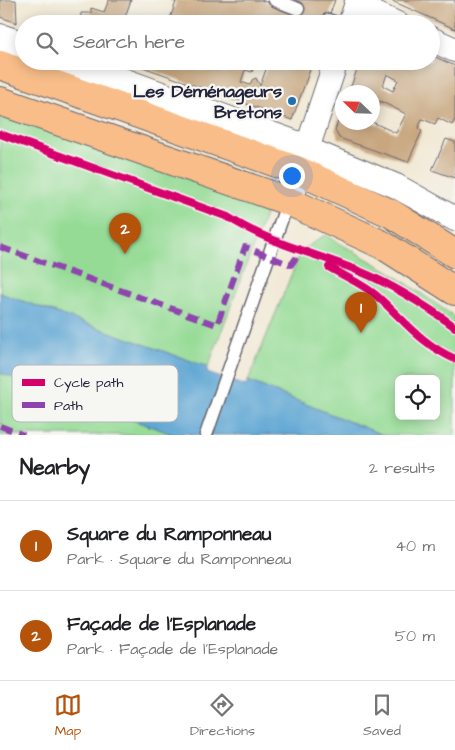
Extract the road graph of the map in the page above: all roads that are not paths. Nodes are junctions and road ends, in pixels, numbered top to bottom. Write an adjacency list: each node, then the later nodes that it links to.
1 (275, 0): 2 (lane)
2 (298, 8)
3 (0, 38): 4 (street)
4 (15, 43)
5 (440, 43): 6 (street)
6 (455, 50)
7 (0, 65): 8 (main road)
8 (15, 70)
9 (16, 70): 13 (main road)
10 (87, 70): 13 (street)
11 (333, 70): 13 (street)
12 (0, 101): 14 (main road)
13 (303, 160): 14 (street); 15 (street); 16 (main road)
14 (288, 201): 17 (main road); 18 (lane)
15 (455, 219)
16 (455, 254)
17 (455, 291)
18 (206, 435)

